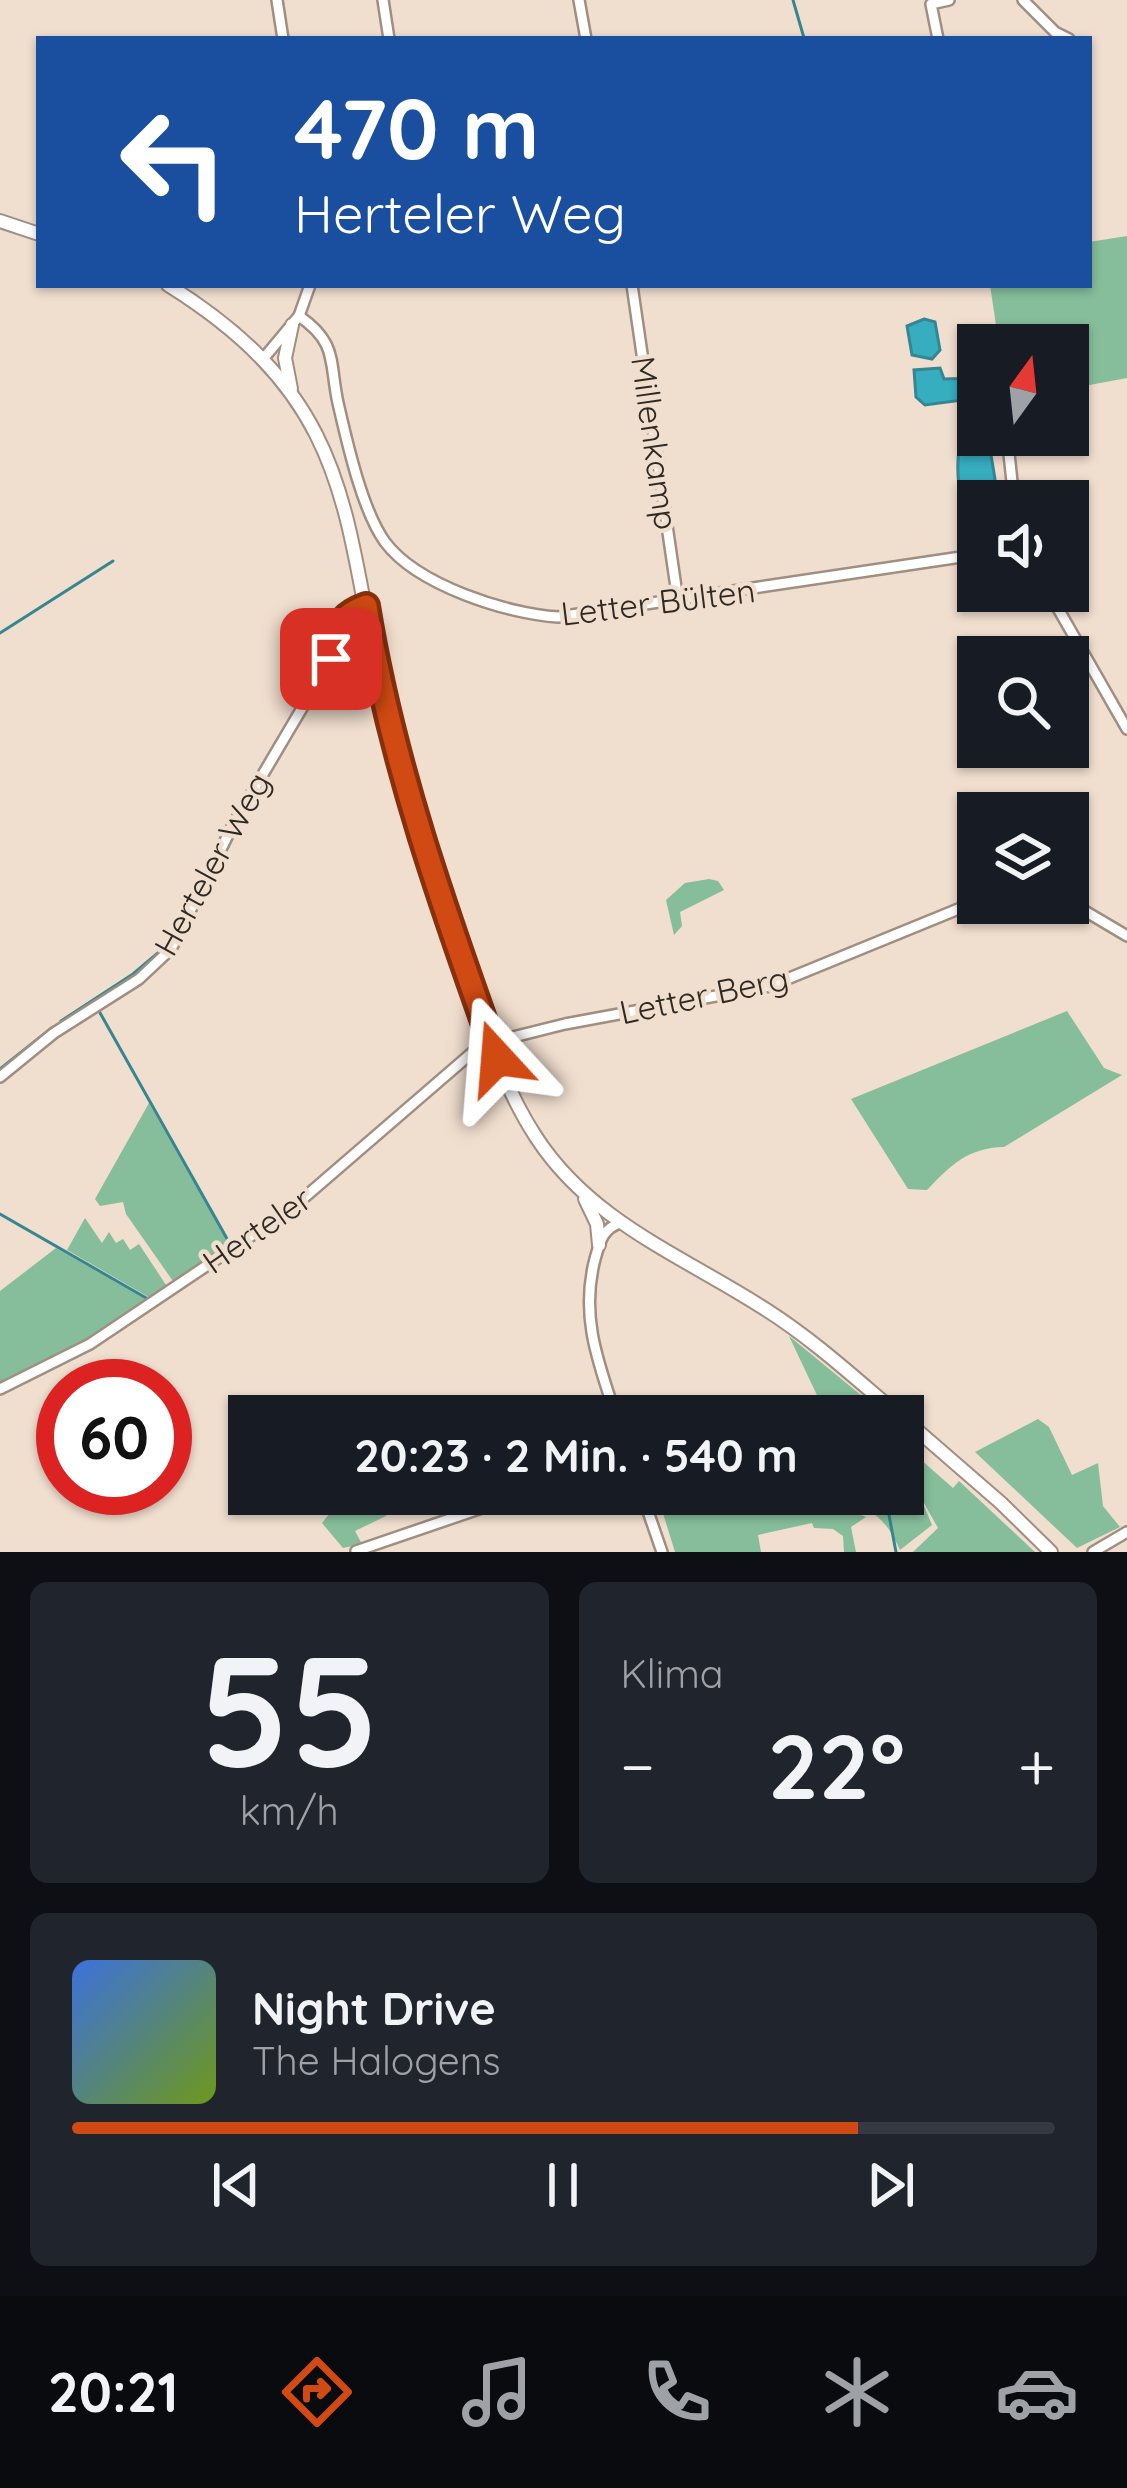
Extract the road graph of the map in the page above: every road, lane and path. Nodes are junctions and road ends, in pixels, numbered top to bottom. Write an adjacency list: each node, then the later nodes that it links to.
1 (277, 0): 7 (street)
2 (383, 0): 8 (street)
3 (579, 0): 9 (street)
4 (949, 0): 6 (street)
5 (1023, 0): 11 (street)
6 (930, 2): 10 (street)
7 (283, 36)
8 (389, 36)
9 (585, 36)
10 (937, 36)
11 (1063, 36)
12 (0, 221): 13 (main road)
13 (36, 233)
14 (172, 288): 18 (main road)
15 (309, 288): 17 (street)
16 (632, 288): 21 (street, Millenkamp)
17 (296, 321): 18 (street); 19 (main road); 21 (street, Letter Bülten)
18 (262, 358): 19 (main road)
19 (293, 395): 22 (main road)
20 (957, 555): 21 (street, Letter Bülten)
21 (678, 601)
22 (366, 606): 28 (main road); 29 (street, Herteler Weg)
23 (1060, 612): 24 (street)
24 (1127, 729)
25 (957, 910): 28 (street, Letter Berg)
26 (1089, 913): 27 (street)
27 (1127, 936)
28 (491, 1041): 30 (main road); 33 (street, Herteler)
29 (0, 1077)
30 (581, 1192): 31 (main road); 32 (main road)
31 (620, 1223): 32 (street); 35 (main road)
32 (597, 1251): 34 (street)
33 (0, 1389)
34 (610, 1395)
35 (875, 1395)
36 (924, 1436): 42 (main road)
37 (461, 1515): 40 (street)
38 (649, 1515): 41 (street)
39 (1127, 1532): 43 (street)
40 (356, 1551)
41 (662, 1552)
42 (1051, 1552)
43 (1093, 1552)

